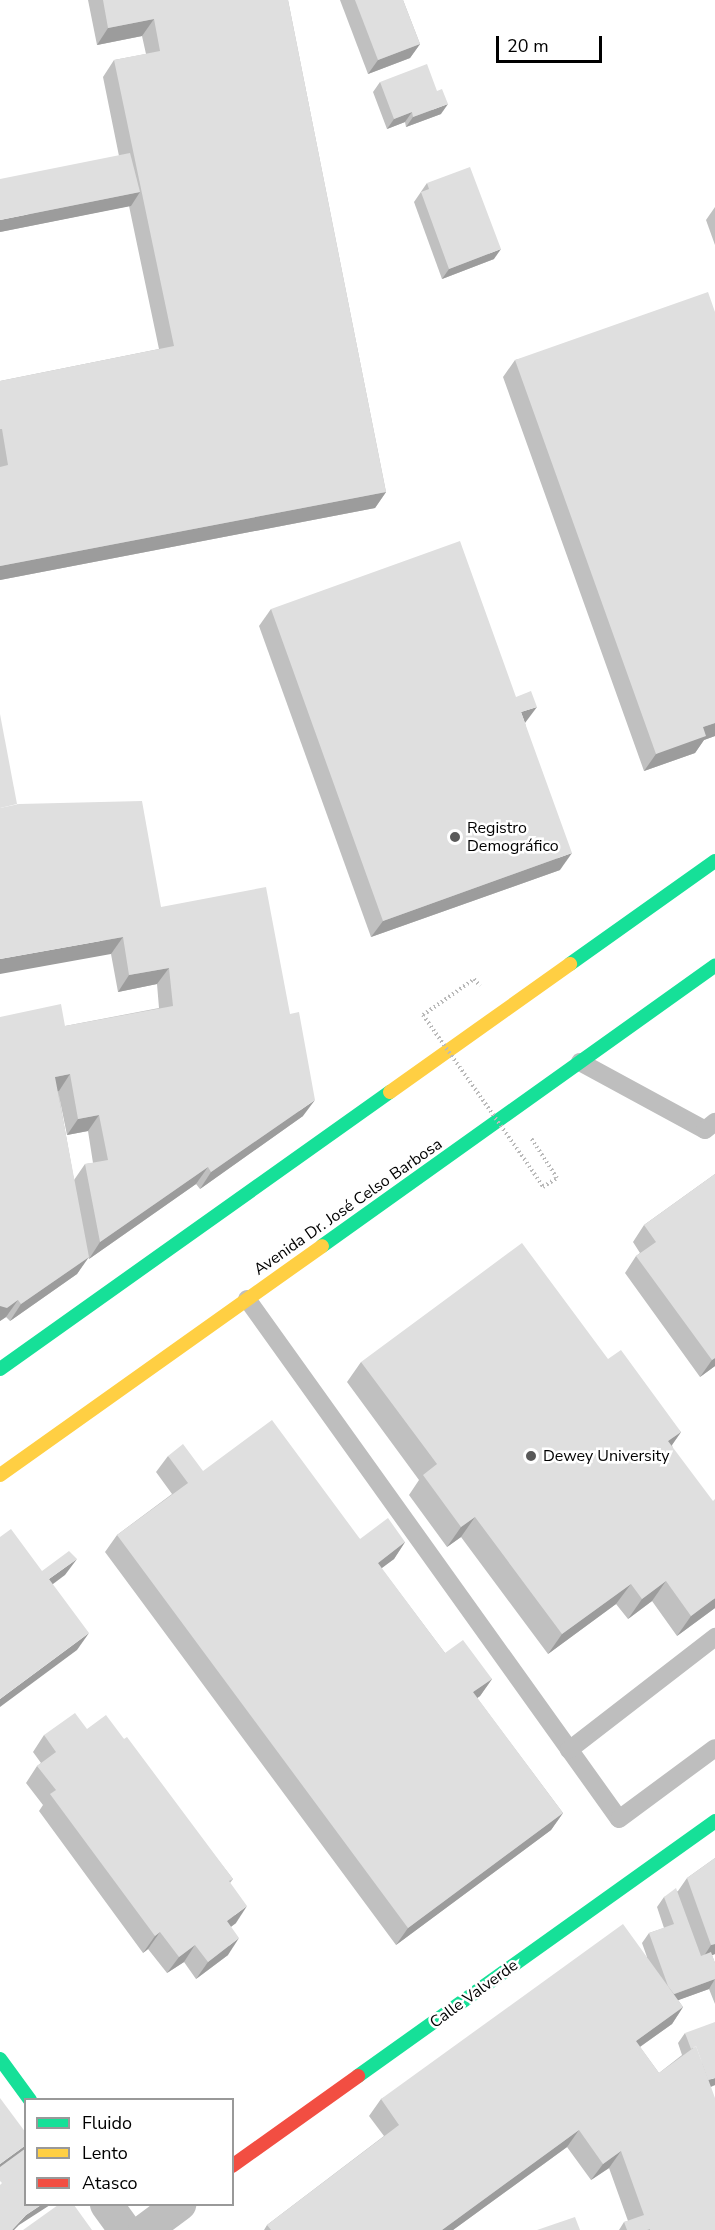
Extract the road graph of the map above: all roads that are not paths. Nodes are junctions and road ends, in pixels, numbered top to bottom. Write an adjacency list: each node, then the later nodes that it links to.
1 (715, 861): 6 (main road)
2 (715, 966): 3 (main road, Avenida Dr. José Celso Barbosa)
3 (580, 1062): 4 (lane); 5 (main road, Avenida Dr. José Celso Barbosa)
4 (715, 1122)
5 (247, 1299): 7 (main road, Avenida Dr. José Celso Barbosa); 10 (lane)
6 (0, 1369)
7 (0, 1475)
8 (715, 1637): 10 (lane)
9 (715, 1748): 10 (lane)
10 (570, 1750)
11 (715, 1821): 14 (main road, Calle Valverde)
12 (0, 2059): 13 (main road)
13 (29, 2098)
14 (234, 2165)
15 (107, 2206): 17 (street)
16 (178, 2206): 18 (street)
17 (125, 2230)
18 (144, 2230)

